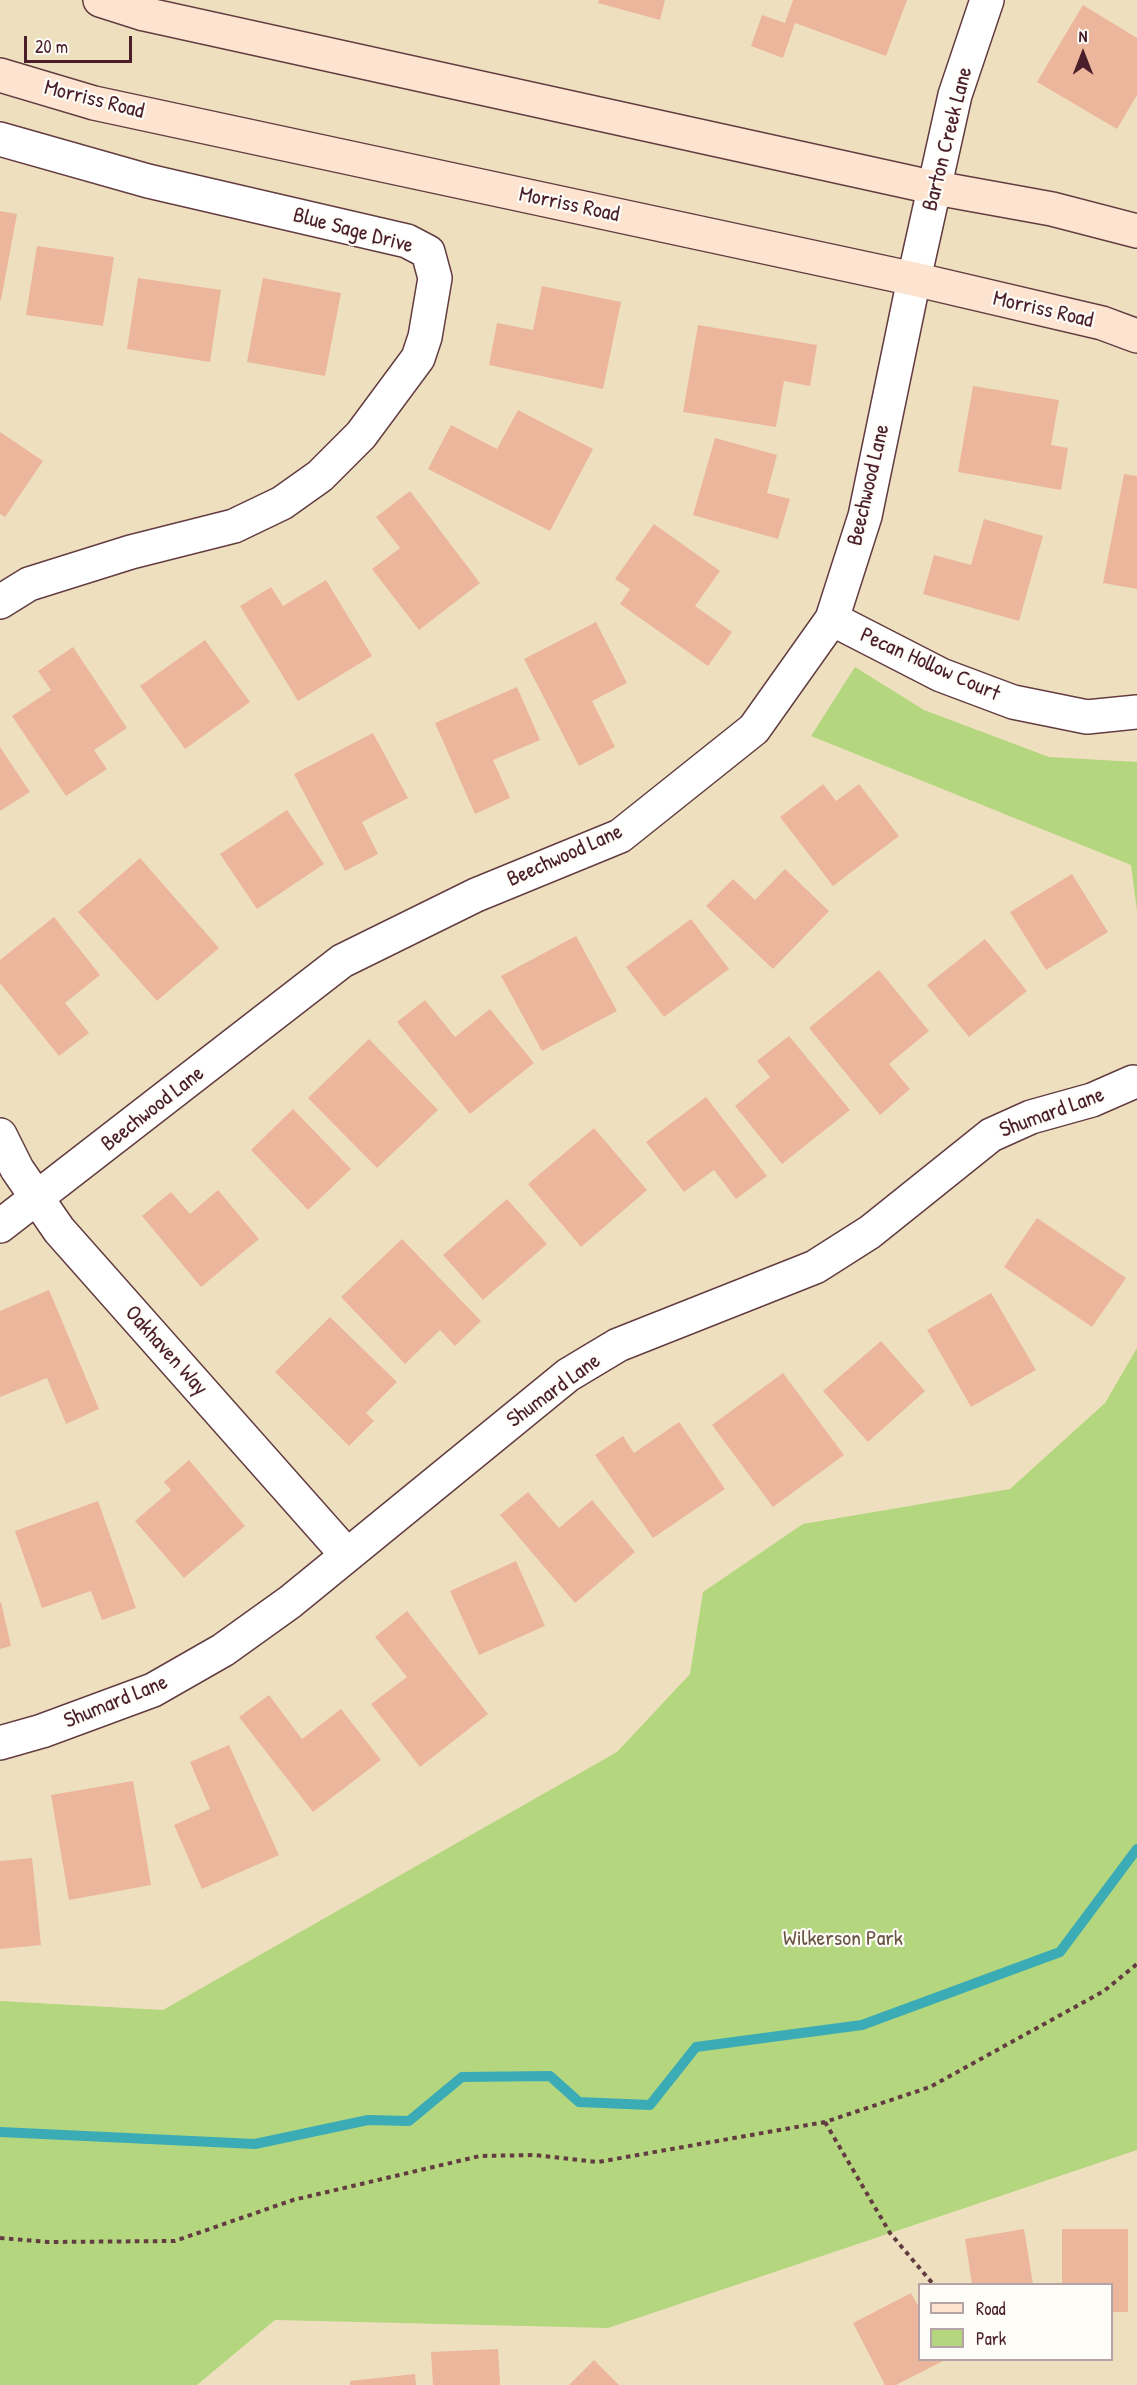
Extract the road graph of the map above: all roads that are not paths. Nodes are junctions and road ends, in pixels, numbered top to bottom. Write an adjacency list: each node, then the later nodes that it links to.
1 (100, 0): 5 (main road)
2 (987, 0): 5 (street, Barton Creek Lane)
3 (0, 75): 7 (main road, Morriss Road)
4 (0, 139): 9 (street, Blue Sage Drive)
5 (936, 188): 6 (main road); 7 (street, Barton Creek Lane)
6 (1137, 231)
7 (914, 279): 8 (main road, Morriss Road); 10 (street, Beechwood Lane)
8 (1137, 336)
9 (0, 603)
10 (832, 619): 11 (street, Pecan Hollow Court); 14 (street, Beechwood Lane)
11 (1137, 712)
12 (1133, 1082): 16 (street, Shumard Lane)
13 (0, 1135): 14 (street, Oakhaven Way)
14 (38, 1198): 15 (street, Beechwood Lane); 16 (street, Oakhaven Way)
15 (0, 1226)
16 (347, 1555): 17 (street, Shumard Lane)
17 (0, 1743)

